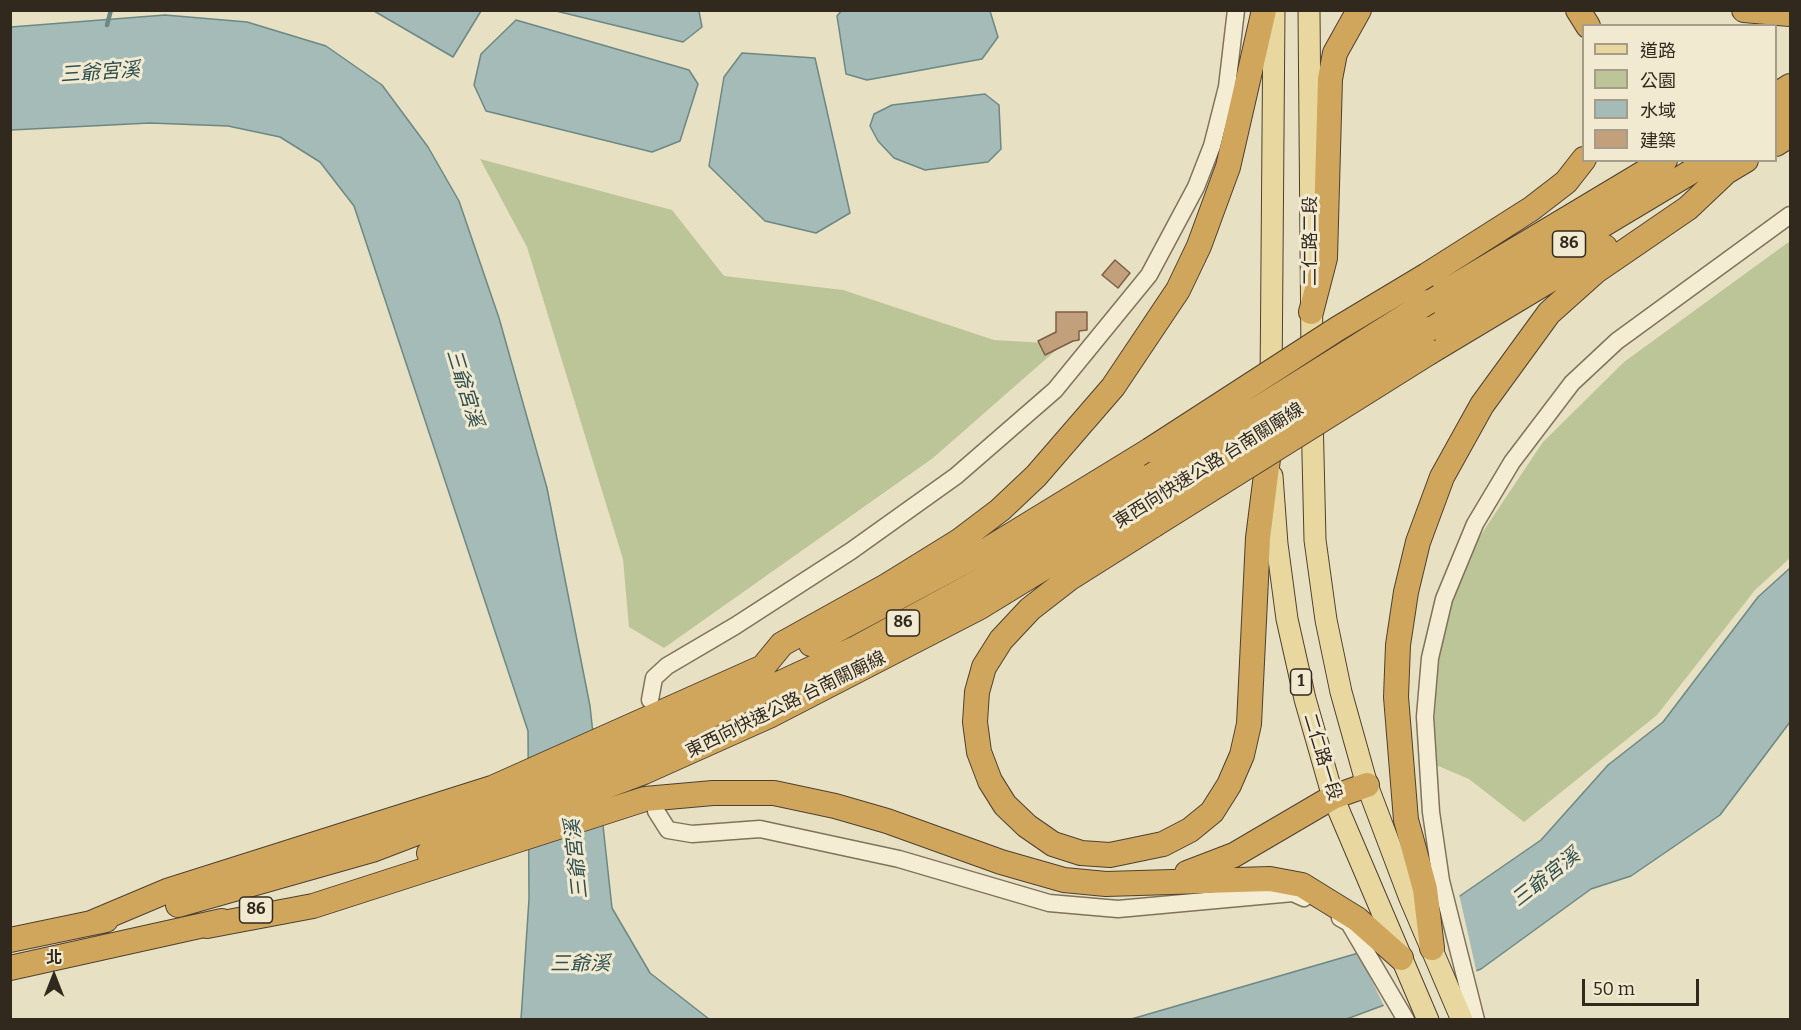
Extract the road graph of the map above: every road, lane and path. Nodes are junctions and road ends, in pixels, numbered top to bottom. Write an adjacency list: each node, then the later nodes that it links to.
1 (1236, 10): 26 (street)
2 (1264, 10): 25 (highway)
3 (1274, 10): 23 (main road, 1)
4 (1309, 10): 21 (main road, 二仁路二段 / 1)
5 (1359, 10): 21 (highway)
6 (1578, 10): 9 (highway)
7 (1744, 10): 8 (highway)
8 (1791, 14)
9 (1587, 24)
10 (1791, 86): 11 (highway)
11 (1777, 94)
12 (1791, 112): 13 (highway)
13 (1777, 120)
14 (1791, 135): 15 (highway)
15 (1777, 143)
16 (1582, 162): 25 (highway, bridge)
17 (1662, 162): 28 (highway, 東西向快速公路 台南關廟線 / 86, bridge)
18 (1738, 162): 19 (highway)
19 (1718, 167): 22 (highway, 東西向快速公路 台南關廟線 / 86); 33 (highway)
20 (1791, 215): 33 (street)
21 (1311, 312): 24 (main road, 二仁路二段 / 1)
22 (1429, 340): 23 (highway, bridge); 31 (highway, 東西向快速公路 台南關廟線 / 86, bridge)
23 (1270, 443): 29 (main road, 二仁路一段 / 1)
24 (1312, 471): 27 (main road, 二仁路一段 / 1)
25 (763, 667): 26 (highway)
26 (645, 711): 28 (highway)
27 (1367, 785): 29 (highway); 33 (main road, 二仁路一段 / 1)
28 (492, 795): 35 (highway, 東西向快速公路 台南關廟線 / 86)
29 (1333, 797): 32 (highway); 37 (main road, 二仁路一段 / 1)
30 (651, 805): 31 (highway); 32 (highway); 34 (street)
31 (496, 839): 38 (highway)
32 (1153, 882): 34 (highway)
33 (1425, 889): 36 (highway); 39 (street)
34 (1353, 921): 37 (highway); 40 (street)
35 (10, 940)
36 (1432, 948): 39 (main road)
37 (1401, 958): 40 (main road, 二仁路一段 / 1)
38 (10, 968)
39 (1459, 991): 41 (main road); 42 (street)
40 (1415, 1016)
41 (1462, 1020)
42 (1476, 1020)

